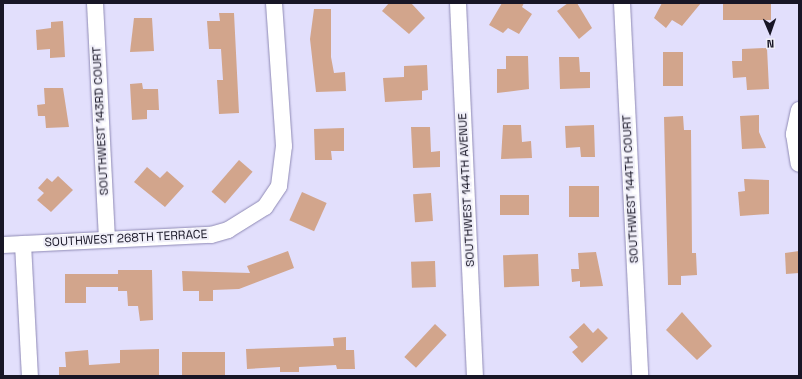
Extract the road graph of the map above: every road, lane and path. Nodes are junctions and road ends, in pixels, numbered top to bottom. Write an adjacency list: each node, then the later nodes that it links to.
1 (95, 3): 7 (street, SOUTHWEST 143RD COURT)
2 (274, 3): 7 (street, SOUTHWEST 268TH TERRACE)
3 (458, 3): 11 (street, SOUTHWEST 144TH AVENUE)
4 (622, 3): 12 (street, SOUTHWEST 144TH COURT)
5 (799, 110): 6 (street)
6 (799, 164)
7 (107, 240): 8 (street, SOUTHWEST 268TH TERRACE)
8 (23, 244): 9 (street, SOUTHWEST 268TH TERRACE); 10 (street)
9 (3, 245)
10 (30, 376)
11 (475, 376)
12 (640, 376)

